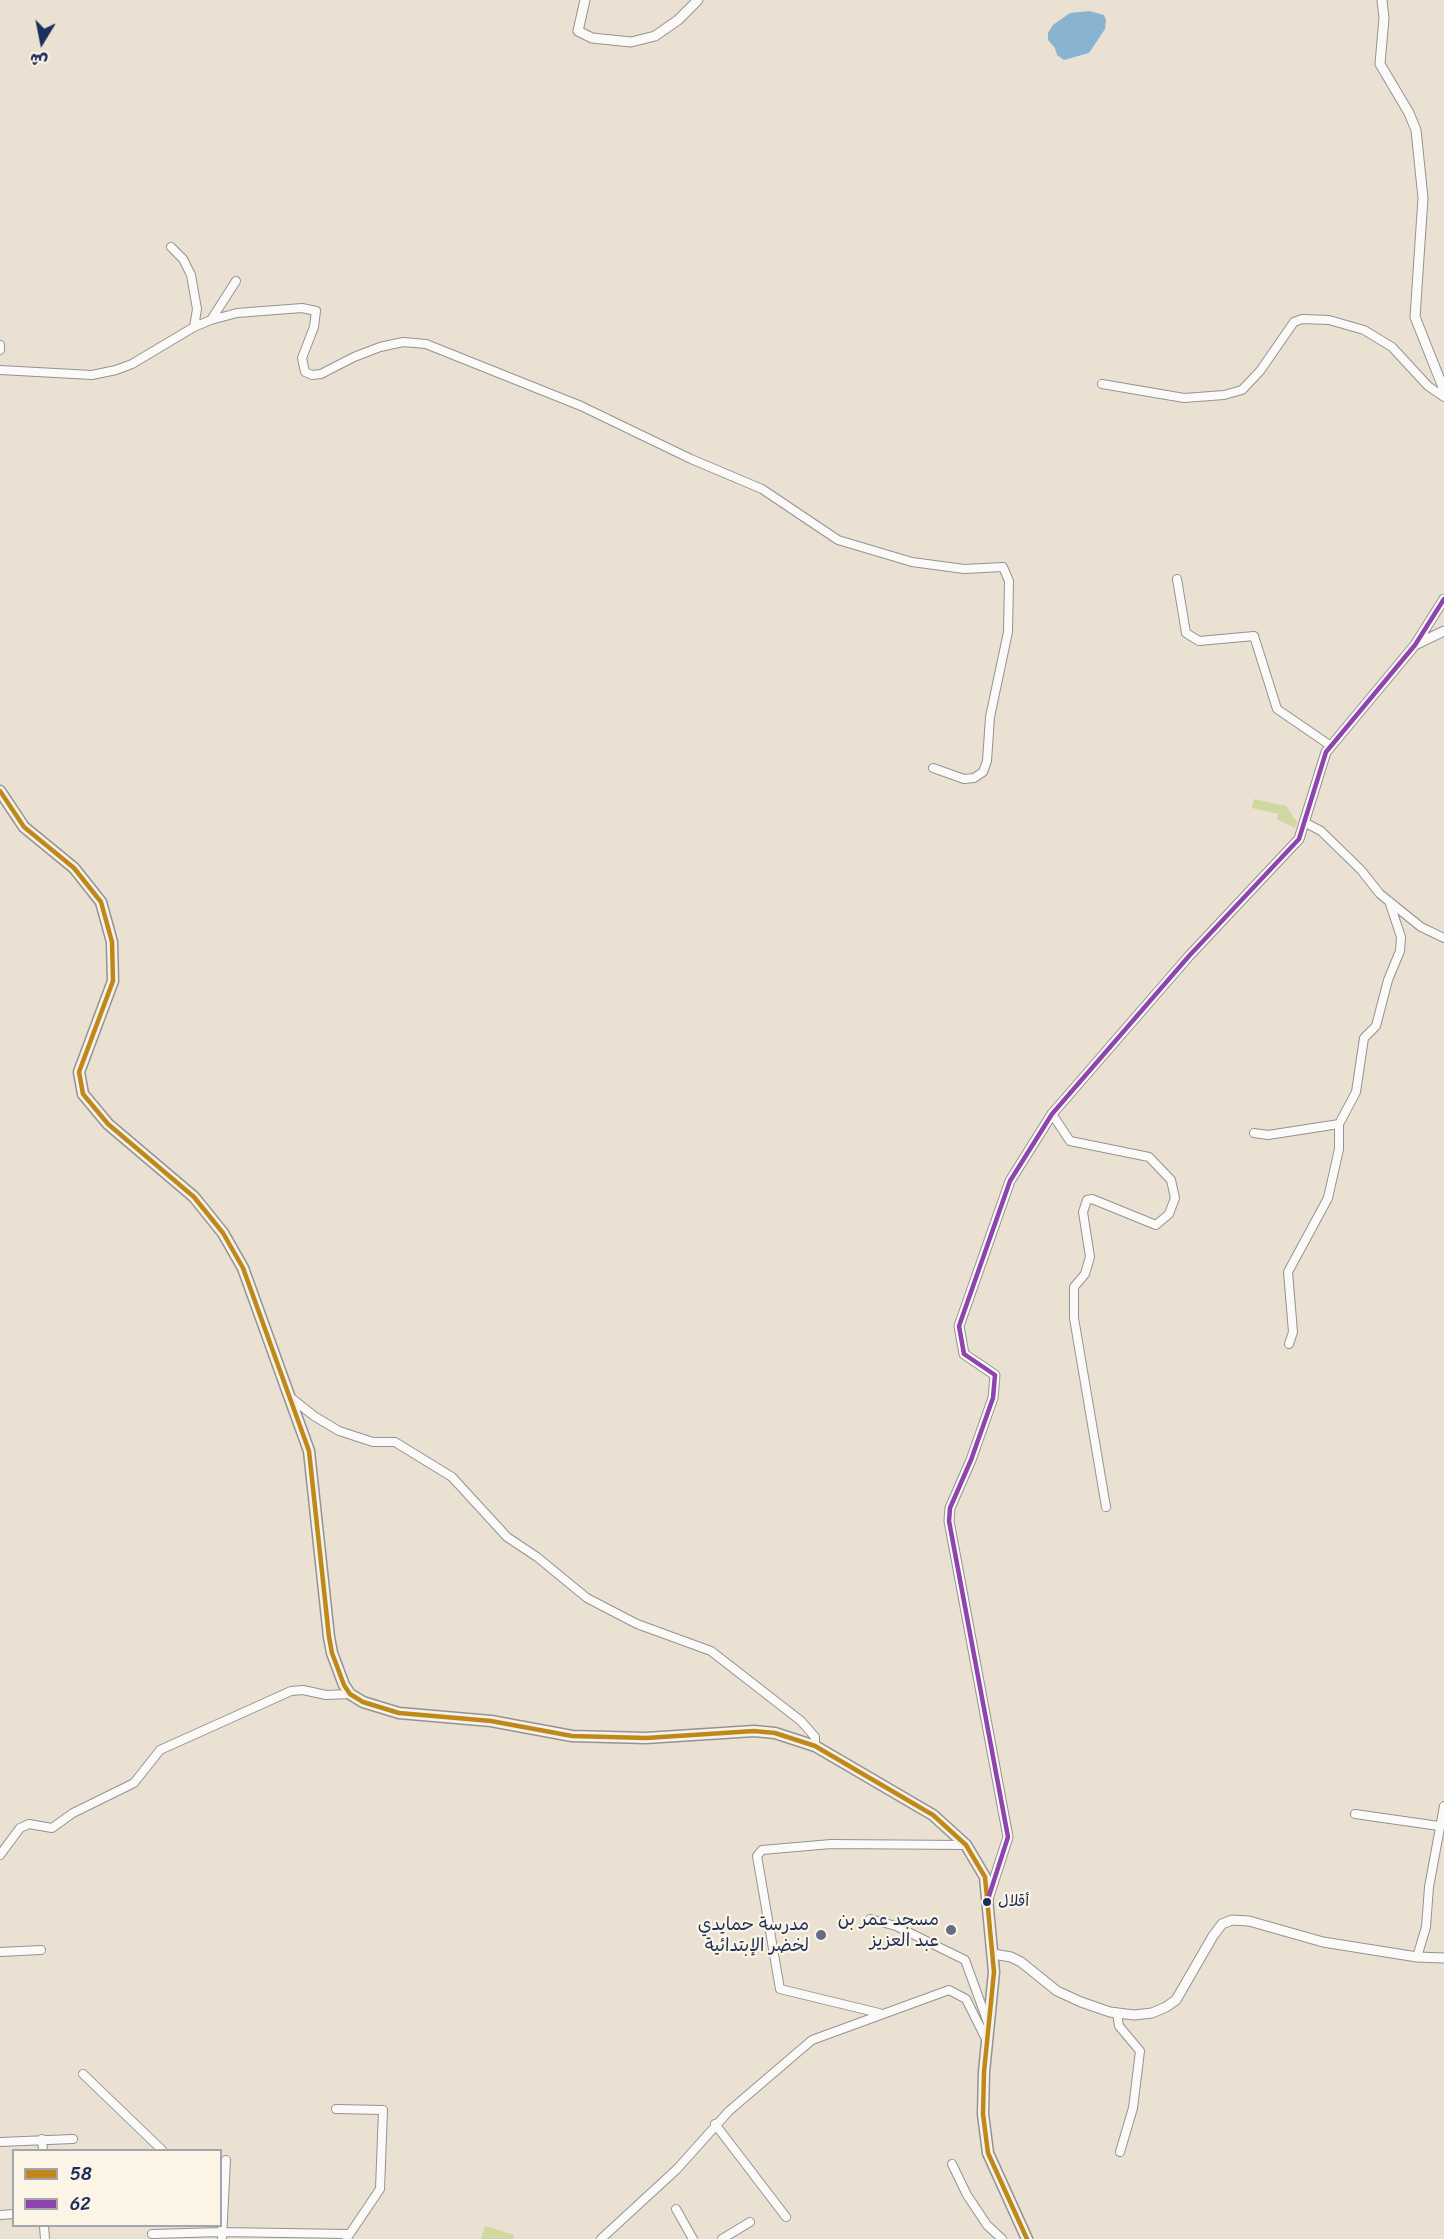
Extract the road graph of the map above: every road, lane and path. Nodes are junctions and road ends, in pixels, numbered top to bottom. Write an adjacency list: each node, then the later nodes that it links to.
1 (585, 0): 2 (street)
2 (698, 0)
3 (1382, 0): 12 (street)
4 (171, 247): 7 (street)
5 (236, 281): 6 (street)
6 (212, 320): 7 (street); 19 (street)
7 (194, 327): 10 (street)
8 (0, 345): 9 (street)
9 (0, 350)
10 (0, 370)
11 (1102, 384): 13 (street)
12 (1444, 390)
13 (1444, 397)
14 (1177, 579): 18 (street)
15 (1444, 598): 17 (street)
16 (1444, 632): 17 (street)
17 (1416, 645): 18 (street)
18 (1331, 746): 21 (street)
19 (933, 768)
20 (0, 791): 28 (main road)
21 (1304, 822): 22 (street); 24 (street)
22 (1389, 901): 23 (street); 25 (street)
23 (1444, 938)
24 (1052, 1114): 29 (street); 37 (street)
25 (1339, 1124): 26 (street); 27 (street)
26 (1254, 1133)
27 (1288, 1344)
28 (290, 1397): 30 (main road); 31 (street)
29 (1106, 1507)
30 (350, 1694): 31 (main road); 36 (street)
31 (815, 1746): 35 (main road)
32 (1444, 1806): 34 (street)
33 (1355, 1814): 34 (street)
34 (1439, 1826): 42 (street)
35 (966, 1845): 37 (main road); 44 (street)
36 (0, 1855)
37 (988, 1899): 41 (main road)
38 (870, 1919): 46 (street)
39 (41, 1950): 40 (street)
40 (0, 1952)
41 (993, 1954): 45 (street); 46 (main road)
42 (1417, 1957): 43 (street); 45 (street)
43 (1444, 1958)
44 (879, 2013): 47 (street); 50 (street)
45 (1117, 2013): 56 (street)
46 (988, 2024): 47 (main road)
47 (986, 2039): 71 (main road)
48 (83, 2074): 55 (street)
49 (336, 2109): 65 (street)
50 (715, 2124): 61 (street); 67 (street)
51 (42, 2139): 52 (street); 53 (street); 54 (street)
52 (74, 2139)
53 (0, 2142)
54 (43, 2149)
55 (160, 2149)
56 (1120, 2152)
57 (226, 2160): 59 (street)
58 (952, 2164): 70 (street)
59 (223, 2172): 63 (street)
60 (676, 2209): 68 (street)
61 (786, 2217)
62 (750, 2222): 69 (street)
63 (222, 2236): 64 (street); 66 (street)
64 (283, 2236): 65 (street)
65 (347, 2236)
66 (152, 2237)
67 (601, 2239)
68 (693, 2239)
69 (722, 2239)
70 (1002, 2239)
71 (1027, 2239)

